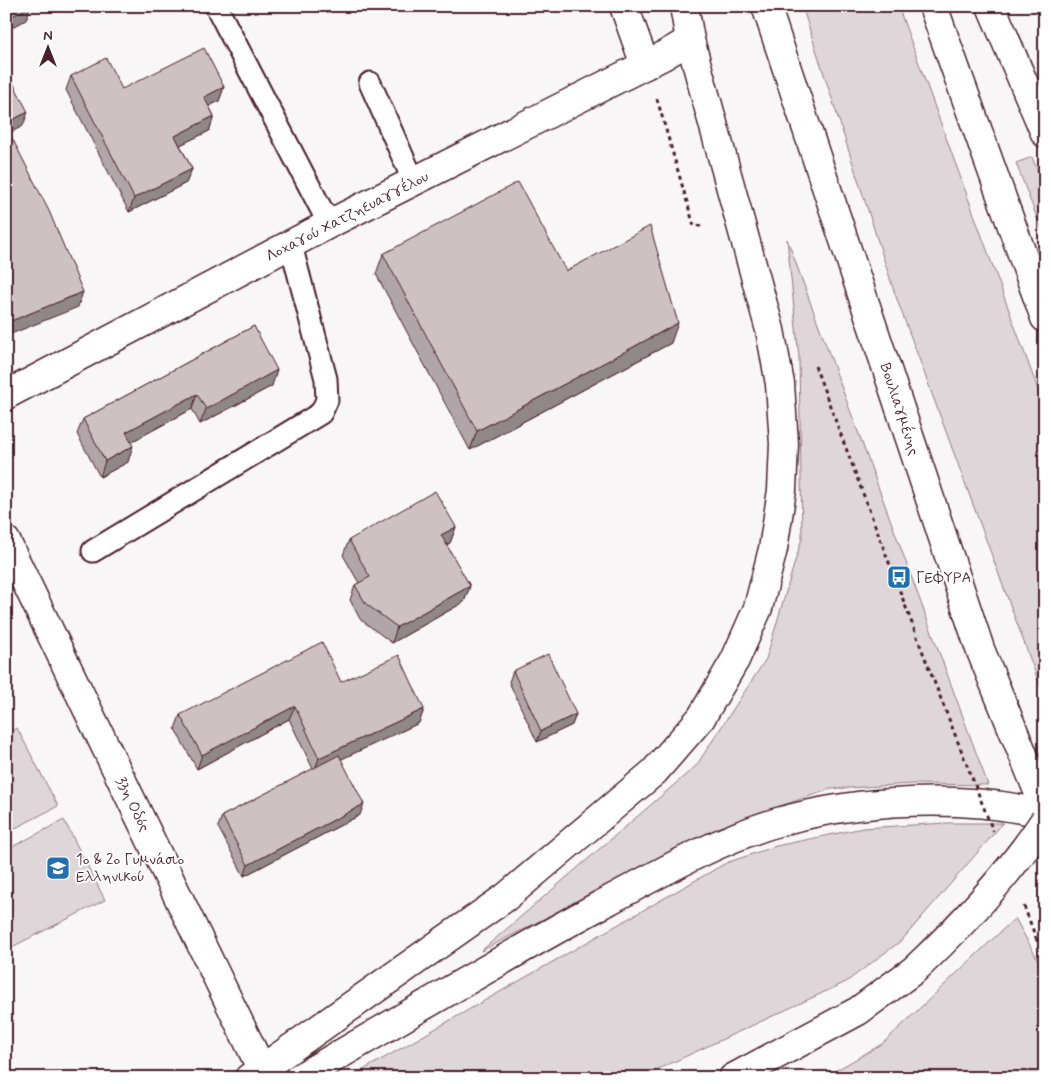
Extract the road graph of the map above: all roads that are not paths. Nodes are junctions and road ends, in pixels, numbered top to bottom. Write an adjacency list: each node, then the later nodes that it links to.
1 (216, 6): 12 (lane)
2 (624, 6): 8 (main road)
3 (684, 6): 7 (main road)
4 (766, 6): 18 (main road, Βουλιαγμένης)
5 (933, 6): 14 (main road)
6 (991, 6): 10 (main road)
7 (690, 40): 8 (main road, Λοχαγού Χατζηευαγγέλου); 21 (main road)
8 (645, 65): 11 (main road, Λοχαγού Χατζηευαγγέλου)
9 (370, 83): 11 (lane)
10 (1045, 133)
11 (414, 182): 12 (main road, Λοχαγού Χατζηευαγγέλου)
12 (329, 224): 13 (main road, Λοχαγού Χατζηευαγγέλου)
13 (291, 245): 15 (main road, Λοχαγού Χατζηευαγγέλου); 17 (lane)
14 (1045, 318)
15 (6, 395)
16 (6, 541): 21 (main road, 33η Οδός)
17 (93, 551)
18 (1045, 808)
19 (1045, 814): 22 (main road)
20 (1045, 820): 23 (main road, bridge)
21 (255, 1073)
22 (299, 1078)
23 (733, 1078)

